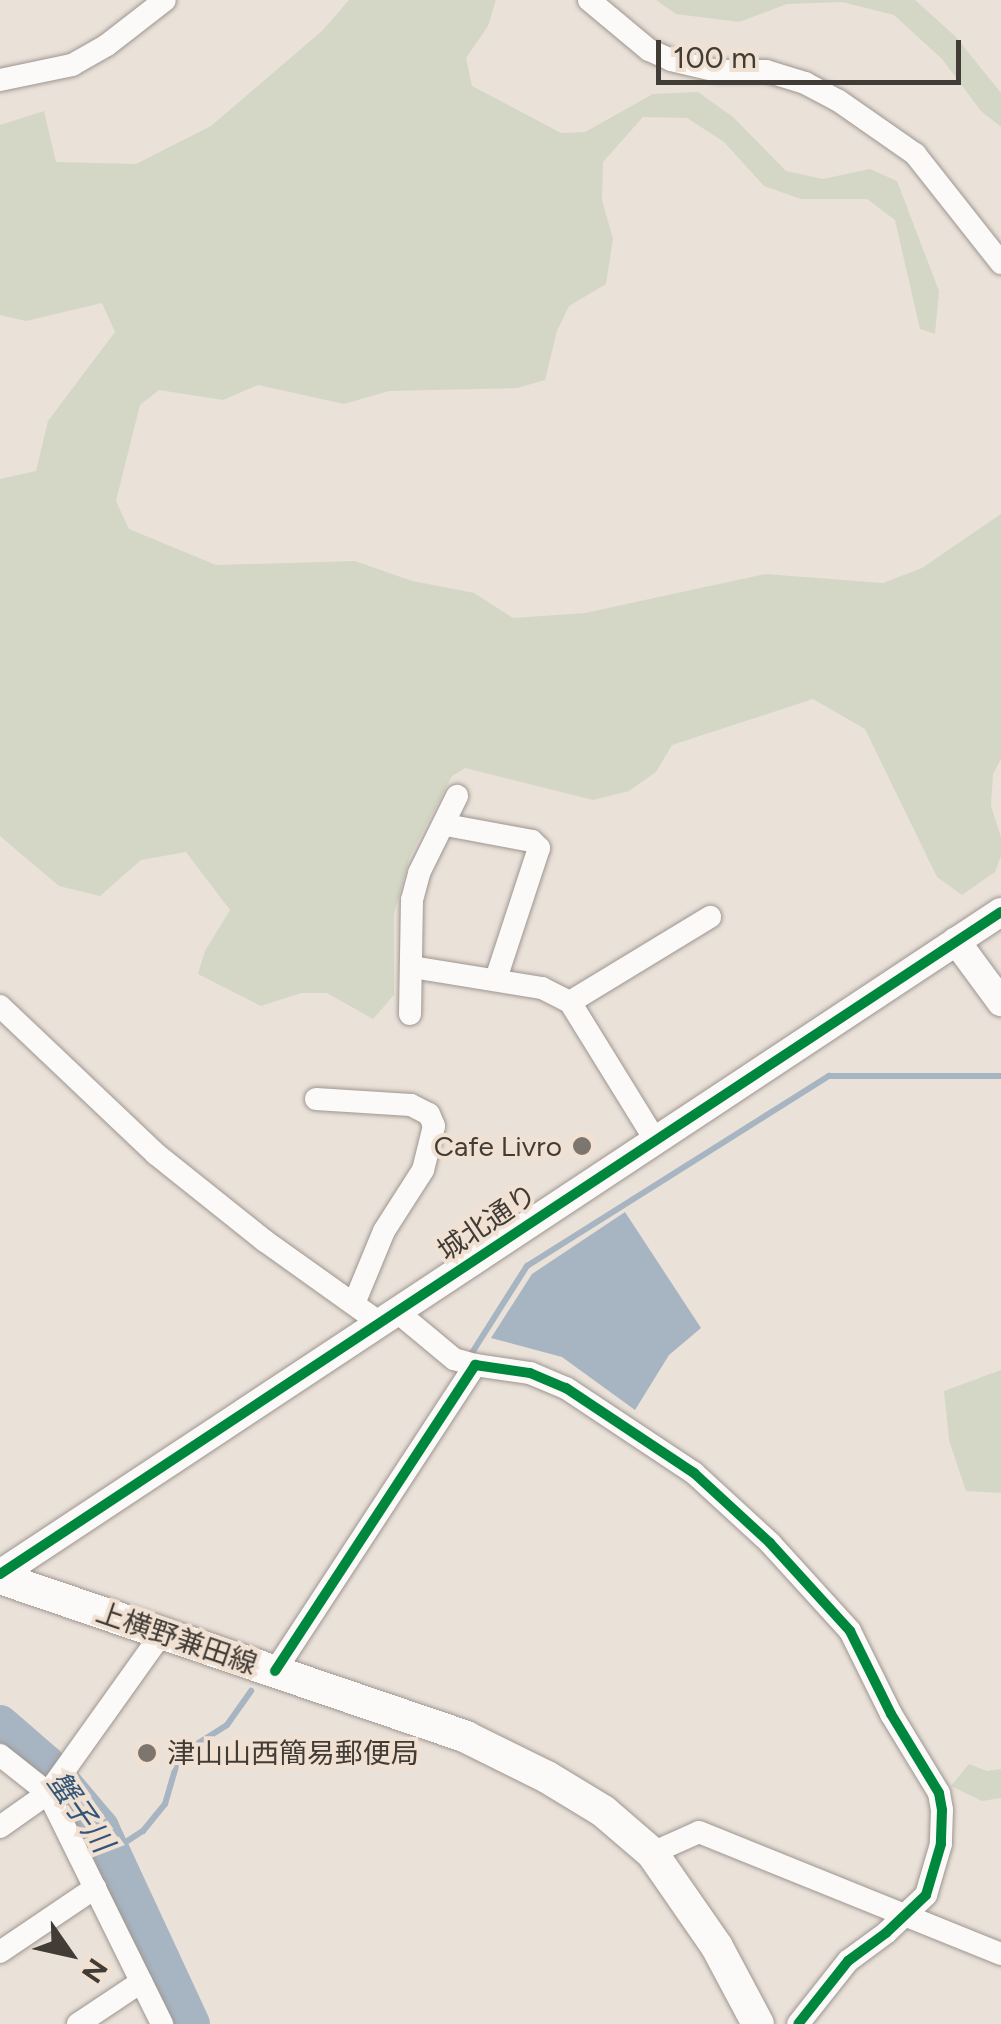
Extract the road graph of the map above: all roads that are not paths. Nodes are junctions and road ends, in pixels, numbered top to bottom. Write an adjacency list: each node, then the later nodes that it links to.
1 (165, 0): 3 (street)
2 (589, 0): 4 (street)
3 (0, 80)
4 (1001, 263)
5 (457, 796): 6 (street)
6 (446, 824): 10 (street); 11 (street)
7 (1001, 912): 9 (street, 城北通り)
8 (710, 918): 12 (street)
9 (956, 942): 13 (street); 17 (street, 城北通り)
10 (412, 967): 11 (street); 15 (street)
11 (496, 979): 12 (street)
12 (570, 1002): 17 (street)
13 (1001, 1002)
14 (0, 1006): 18 (street)
15 (410, 1014)
16 (316, 1099): 18 (street)
17 (654, 1138): 19 (street, 城北通り)
18 (355, 1301): 19 (street)
19 (386, 1316): 20 (street); 21 (street, 城北通り)
20 (475, 1365): 23 (street); 29 (street)
21 (0, 1576): 22 (main road, 上横野兼田線)
22 (163, 1632): 23 (main road, 上横野兼田線); 25 (street)
23 (275, 1671): 27 (main road, 上横野兼田線)
24 (0, 1755): 25 (street)
25 (48, 1792): 26 (street); 28 (street)
26 (0, 1826)
27 (652, 1853): 29 (street); 35 (main road, 上横野兼田線)
28 (95, 1888): 30 (street); 32 (street)
29 (908, 1913): 31 (street); 36 (street)
30 (0, 1952)
31 (1001, 1954)
32 (141, 1982): 33 (street); 34 (street)
33 (78, 2024)
34 (162, 2024)
35 (758, 2024)
36 (798, 2024)

